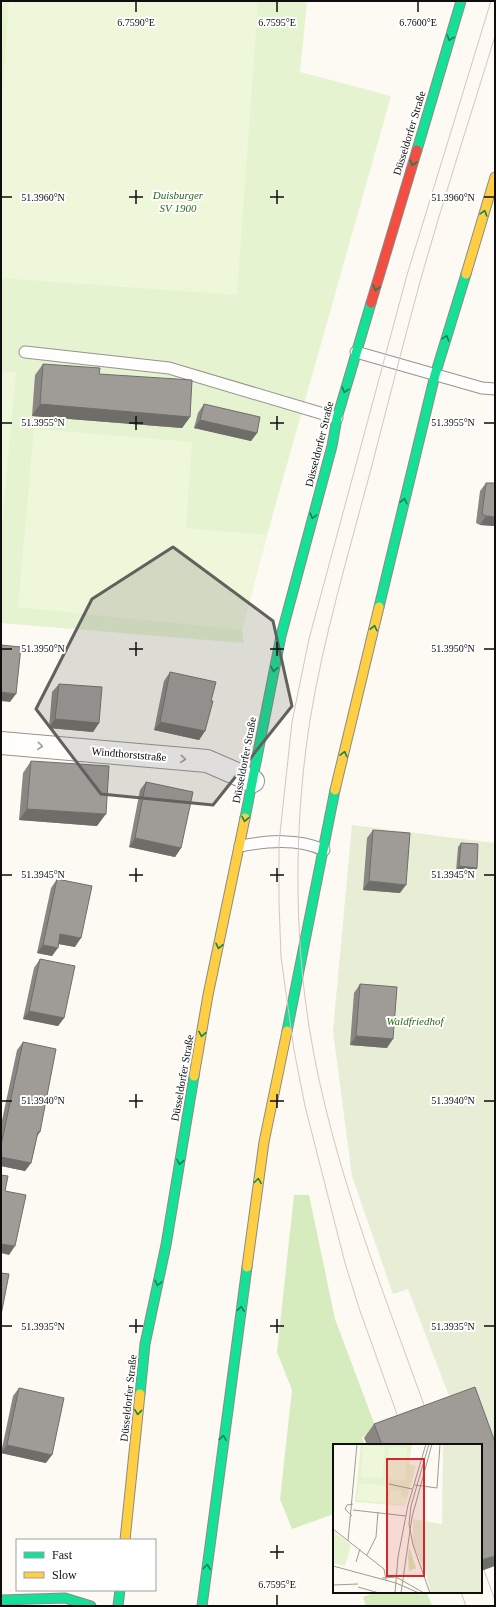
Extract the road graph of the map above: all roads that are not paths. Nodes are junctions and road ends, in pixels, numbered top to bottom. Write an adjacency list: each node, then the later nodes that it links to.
1 (461, 1): 4 (main road, Düsseldorfer Straße, one-way to 4)
2 (495, 178): 5 (main road, one-way to 2)
3 (25, 352): 7 (lane)
4 (356, 352): 5 (lane); 7 (main road, Düsseldorfer Straße, one-way to 7)
5 (435, 375): 6 (lane); 11 (main road, one-way to 5)
6 (495, 389)
7 (336, 418): 9 (main road, Düsseldorfer Straße, one-way to 9)
8 (1, 743): 9 (street, Windthorststraße, one-way to 9)
9 (253, 781): 10 (main road, Düsseldorfer Straße, one-way to 10)
10 (240, 846): 11 (lane); 12 (main road, Düsseldorfer Straße, one-way to 12)
11 (324, 850): 17 (main road, one-way to 11)
12 (125, 1539)
13 (120, 1591): 16 (main road)
14 (1, 1600): 15 (main road)
15 (91, 1606)
16 (118, 1606)
17 (202, 1606)

